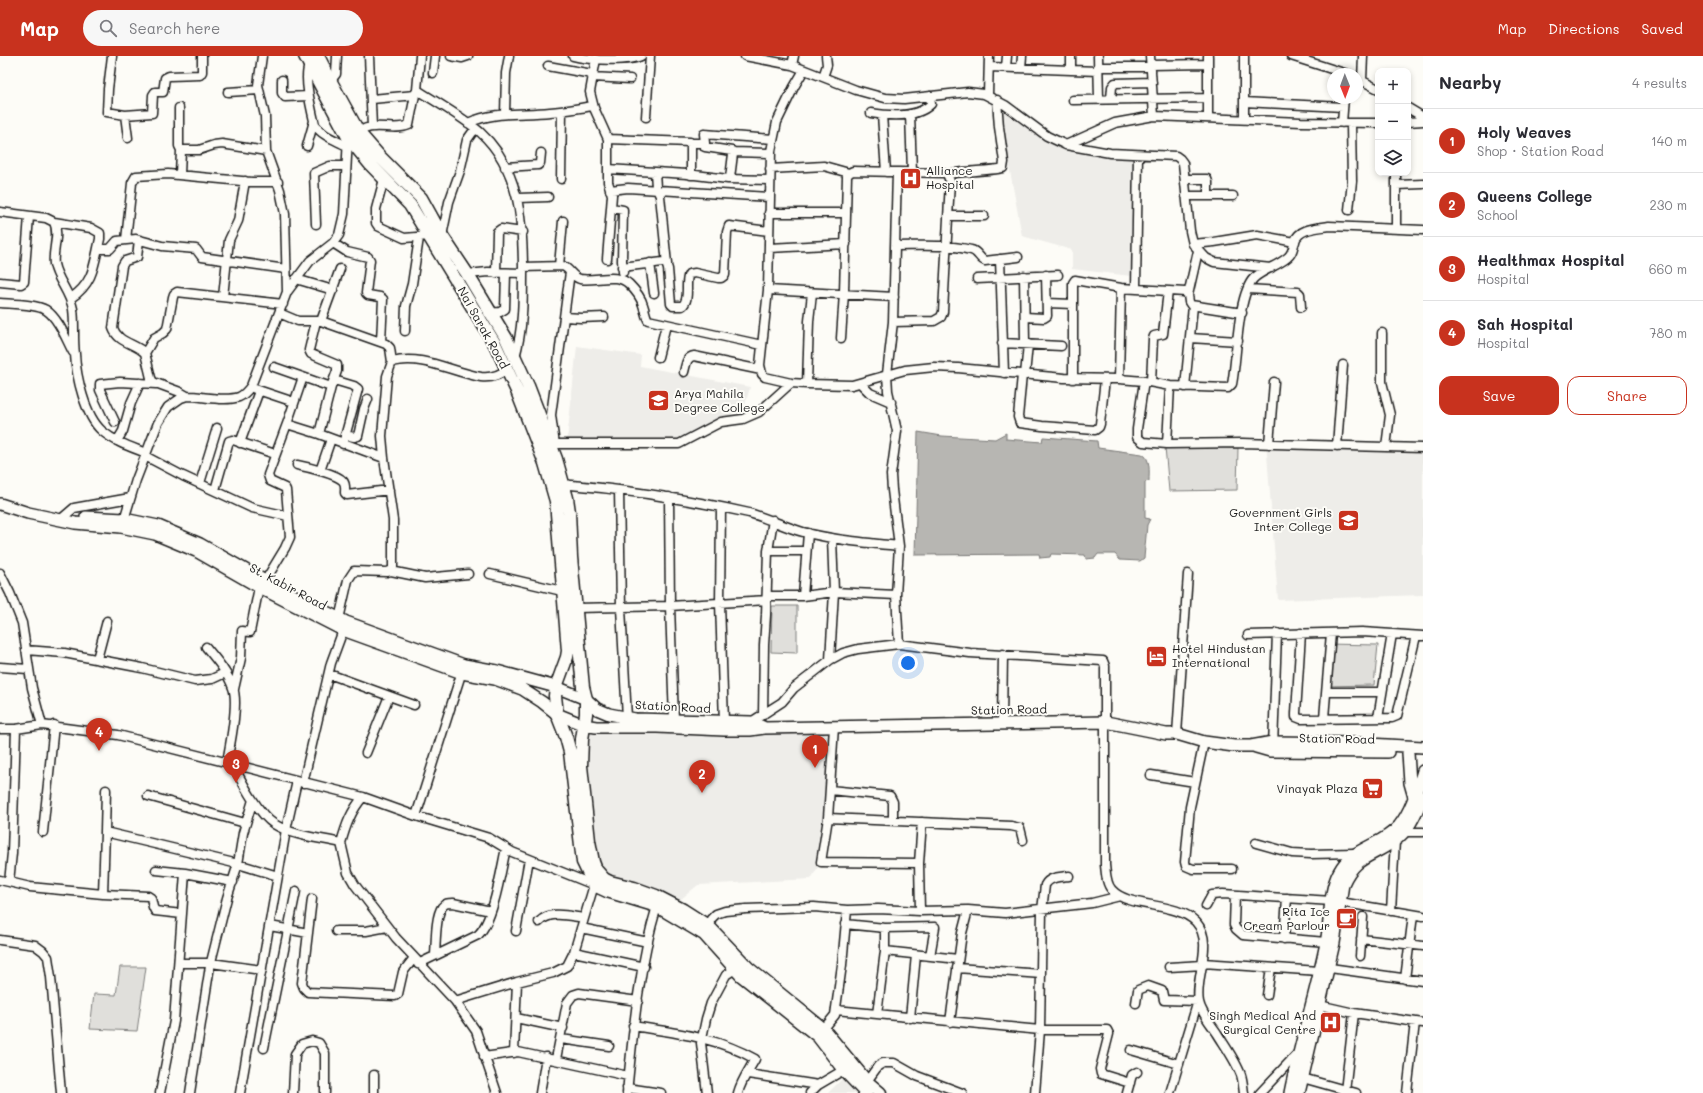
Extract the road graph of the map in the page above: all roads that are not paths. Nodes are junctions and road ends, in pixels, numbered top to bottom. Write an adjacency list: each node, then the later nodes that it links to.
1 (112, 56): 75 (street)
2 (202, 56): 75 (street)
3 (262, 56): 52 (street)
4 (318, 56): 50 (main road, Nai Sarak Road)
5 (337, 56): 50 (street)
6 (370, 56): 60 (street)
7 (420, 56): 54 (street)
8 (435, 56): 43 (street)
9 (451, 56): 10 (street)
10 (468, 56)
11 (509, 56): 73 (street)
12 (574, 56): 27 (street)
13 (641, 56): 28 (street)
14 (650, 56): 78 (street)
15 (745, 56): 32 (street)
16 (794, 56): 32 (street)
17 (826, 56): 45 (street)
18 (989, 56): 35 (street)
19 (1007, 56): 36 (street)
20 (1022, 56): 37 (street)
21 (1071, 56): 42 (street)
22 (1098, 56): 40 (street)
23 (1150, 56): 34 (street)
24 (1244, 56): 65 (street)
25 (1291, 56): 38 (street)
26 (1363, 56): 39 (street)
27 (584, 57): 29 (street)
28 (611, 58): 29 (street)
29 (596, 59): 44 (street)
30 (1208, 60): 34 (street); 59 (street)
31 (307, 61): 50 (main road, Nai Sarak Road); 56 (street)
32 (792, 65): 41 (street)
33 (548, 66): 44 (street)
34 (1151, 66): 40 (street); 49 (street)
35 (989, 67): 36 (street); 55 (street)
36 (1006, 68): 37 (street)
37 (1021, 68): 42 (street)
38 (1328, 68)
39 (1361, 68)
40 (1098, 69): 42 (street); 61 (street)
41 (804, 70): 45 (street); 92 (street)
42 (1071, 70)
43 (433, 73)
44 (592, 76): 46 (street); 67 (street)
45 (823, 77): 57 (street)
46 (630, 79)
47 (282, 80): 56 (street)
48 (1363, 81): 51 (street)
49 (1152, 82): 58 (street); 62 (street)
50 (326, 86): 91 (main road, Nai Sarak Road)
51 (1375, 87)
52 (259, 90): 53 (street); 99 (street)
53 (228, 92)
54 (416, 93): 60 (street); 85 (street); 88 (street)
55 (988, 95): 57 (street); 63 (street)
56 (309, 96): 82 (street)
57 (930, 96): 74 (street)
58 (1153, 98): 59 (street); 62 (street); 77 (street)
59 (1208, 98): 80 (street)
60 (372, 99): 88 (street)
61 (1099, 99): 62 (street); 64 (street)
62 (1111, 99)
63 (997, 100): 96 (street); 113 (street)
64 (1073, 100)
65 (1244, 102): 68 (street); 81 (street)
66 (1343, 104): 68 (street)
67 (593, 106): 71 (street); 93 (street)
68 (1343, 107): 86 (street)
69 (179, 108): 98 (street)
70 (1411, 110): 79 (street)
71 (562, 111): 73 (street); 118 (street)
72 (871, 113): 76 (street)
73 (505, 114): 85 (street)
74 (910, 114): 76 (street); 111 (street)
75 (125, 115): 90 (street)
76 (882, 115): 109 (street)
77 (1154, 116): 80 (street); 96 (street)
78 (646, 117)
79 (1423, 117)
80 (1208, 118): 81 (street)
81 (1244, 119): 86 (street)
82 (314, 121): 91 (street); 97 (street)
83 (1423, 121): 84 (street)
84 (1411, 122)
85 (468, 123): 89 (street)
86 (1347, 123): 87 (street); 136 (street)
87 (1375, 123)
88 (372, 127): 91 (street)
89 (476, 129): 105 (street); 150 (street)
90 (128, 138)
91 (351, 139): 104 (street); 117 (main road, Nai Sarak Road); 150 (main road, Nai Sarak Road)
92 (773, 139): 95 (street); 102 (street)
93 (608, 140): 94 (street); 106 (street)
94 (692, 143): 95 (street); 115 (street)
95 (705, 143): 100 (street)
96 (1066, 145): 103 (street)
97 (307, 146)
98 (180, 150): 99 (street); 114 (street)
99 (266, 151): 123 (street)
100 (733, 152): 102 (street); 119 (street)
101 (541, 153): 105 (street)
102 (771, 153): 107 (street)
103 (1138, 155): 120 (street); 188 (street)
104 (346, 166): 145 (street); 155 (street)
105 (505, 168): 134 (street)
106 (608, 169): 108 (street); 127 (street)
107 (770, 169): 112 (street); 121 (street)
108 (655, 172): 115 (street); 126 (street)
109 (886, 172): 110 (street); 112 (street)
110 (897, 172): 111 (street); 158 (street)
111 (912, 172): 113 (street)
112 (850, 173): 138 (street)
113 (947, 174): 141 (street)
114 (180, 175): 122 (street); 152 (street)
115 (691, 175): 119 (street)
116 (1396, 176): 124 (street)
117 (384, 179): 151 (main road, Nai Sarak Road); 151 (street)
118 (561, 179)
119 (724, 179): 121 (street); 128 (street)
120 (1185, 179): 129 (street); 130 (street)
121 (770, 180): 133 (street)
122 (245, 181): 123 (street); 166 (street)
123 (278, 182): 172 (street)
124 (1396, 184): 125 (street); 146 (street)
125 (1423, 184)
126 (657, 189): 127 (street); 128 (street); 168 (street)
127 (610, 190): 135 (street)
128 (721, 194): 133 (street)
129 (1186, 196): 130 (street); 157 (street)
130 (1208, 196): 131 (street)
131 (1233, 196)
132 (548, 197): 134 (street)
133 (770, 197): 139 (street)
134 (518, 198): 149 (street)
135 (612, 208): 164 (street); 170 (street)
136 (1349, 210)
137 (0, 212): 140 (street)
138 (846, 212): 139 (street); 156 (street)
139 (769, 213): 148 (street)
140 (29, 216): 144 (street); 186 (street)
141 (948, 216): 142 (street); 159 (street)
142 (984, 216)
143 (563, 221): 169 (street)
144 (54, 222): 161 (street); 200 (street)
145 (316, 224)
146 (1396, 229): 147 (street); 154 (street)
147 (1423, 230)
148 (769, 231): 160 (street); 168 (street)
149 (523, 232): 174 (street); 176 (street)
150 (442, 236): 178 (main road, Nai Sarak Road)
151 (424, 237): 210 (main road, Nai Sarak Road); 217 (street)
152 (126, 240): 153 (street); 161 (street)
153 (139, 240): 166 (street); 227 (street)
154 (1295, 242): 157 (street); 171 (street)
155 (333, 243): 183 (street); 222 (street)
156 (846, 244): 160 (street); 196 (street)
157 (1193, 244): 162 (street)
158 (895, 246): 159 (street); 198 (street)
159 (946, 247): 165 (street); 215 (street)
160 (769, 248): 191 (street)
161 (98, 249): 200 (street)
162 (1198, 251): 171 (street); 197 (street)
163 (1018, 257): 165 (street)
164 (607, 259)
165 (1000, 259): 182 (street)
166 (226, 260): 172 (street); 199 (street)
167 (650, 263): 168 (street); 170 (street); 194 (street)
168 (667, 264)
169 (559, 266): 174 (street); 175 (street)
170 (622, 267): 185 (street)
171 (1271, 268): 189 (street)
172 (286, 269): 193 (street)
173 (340, 269): 190 (street)
174 (523, 270): 177 (street); 229 (street)
175 (570, 272): 185 (street); 211 (street)
176 (496, 273): 177 (street); 178 (street)
177 (506, 273): 208 (street)
178 (468, 274): 208 (main road, Nai Sarak Road)
179 (1046, 275): 180 (street); 181 (street); 202 (street)
180 (1058, 275)
181 (1024, 276): 182 (street); 213 (street)
182 (1000, 277): 184 (street); 223 (street)
183 (296, 279): 190 (street); 193 (street)
184 (977, 279)
185 (624, 280): 216 (street)
186 (0, 282)
187 (1121, 288): 188 (street); 204 (street); 243 (street)
188 (1136, 289): 192 (street)
189 (1248, 289): 206 (street); 209 (street)
190 (333, 290): 214 (street)
191 (768, 290): 195 (street); 225 (street)
192 (1168, 291): 197 (street); 244 (street)
193 (287, 292): 203 (street)
194 (654, 293)
195 (812, 293): 196 (street); 251 (street)
196 (844, 293): 198 (street); 219 (street)
197 (1188, 295): 205 (street)
198 (894, 296): 215 (street)
199 (223, 297): 203 (street); 227 (street)
200 (71, 298): 228 (street)
201 (0, 303): 228 (street)
202 (1047, 303): 204 (street); 213 (street)
203 (283, 304): 207 (street)
204 (1073, 304): 241 (street)
205 (1193, 306): 209 (street); 220 (street)
206 (1300, 307)
207 (279, 313): 214 (street); 254 (street)
208 (491, 313): 210 (street); 229 (main road, Nai Sarak Road)
209 (1242, 313): 221 (street)
210 (477, 315): 234 (main road, Nai Sarak Road)
211 (565, 317): 212 (street); 270 (street)
212 (604, 317)
213 (1025, 317): 224 (street)
214 (318, 321): 222 (street); 250 (street)
215 (893, 322): 238 (street)
216 (666, 324): 225 (street); 230 (street)
217 (405, 331)
218 (1382, 333): 274 (street)
219 (841, 338)
220 (1190, 338): 221 (street); 253 (street)
221 (1238, 341): 253 (street)
222 (381, 342): 231 (street)
223 (1002, 343): 224 (street); 237 (street)
224 (1026, 344): 226 (street); 239 (street)
225 (762, 345): 235 (street)
226 (1061, 346)
227 (145, 353): 249 (street)
228 (74, 354): 267 (street)
229 (515, 356): 260 (main road, Nai Sarak Road)
230 (658, 357)
231 (392, 362): 234 (street); 278 (street)
232 (1343, 365): 273 (street)
233 (274, 367): 240 (street)
234 (507, 369): 260 (main road, Nai Sarak Road)
235 (761, 370): 236 (street); 247 (street)
236 (684, 372)
237 (1004, 373): 238 (street); 239 (street)
238 (887, 374): 248 (street); 259 (street)
239 (1024, 375): 241 (street); 242 (street)
240 (303, 377): 250 (street); 258 (street)
241 (1074, 379): 242 (street)
242 (1105, 379): 243 (street)
243 (1119, 379): 244 (street)
244 (1148, 382): 252 (street); 271 (street)
245 (1274, 382): 272 (street)
246 (140, 383): 249 (street); 261 (street); 267 (street)
247 (791, 383): 251 (street); 270 (street)
248 (860, 383): 251 (street); 259 (street)
249 (156, 384): 256 (street)
250 (332, 384): 264 (street); 265 (street)
251 (807, 384)
252 (1170, 386): 253 (street); 271 (street)
253 (1185, 387)
254 (250, 388): 255 (street); 256 (street)
255 (259, 391): 258 (street); 268 (street)
256 (187, 396): 276 (street)
257 (368, 399): 265 (street)
258 (294, 402): 262 (street)
259 (892, 402): 298 (street)
260 (528, 403): 269 (main road, Nai Sarak Road); 270 (main road, Nai Sarak Road)
261 (115, 422)
262 (287, 424): 264 (street); 277 (street)
263 (217, 428): 281 (street)
264 (319, 434): 266 (street)
265 (344, 439): 266 (street); 278 (street)
266 (331, 440): 280 (street)
267 (117, 441): 276 (street)
268 (240, 442): 277 (street); 284 (street)
269 (538, 444): 270 (street); 282 (main road, Nai Sarak Road)
270 (553, 444): 283 (main road, Nai Sarak Road)
271 (1167, 444): 272 (street)
272 (1269, 444): 273 (street)
273 (1337, 446): 274 (street)
274 (1386, 447): 275 (street)
275 (1423, 448)
276 (145, 454): 281 (street); 289 (street)
277 (275, 454): 292 (street)
278 (384, 458): 285 (street)
279 (297, 465): 280 (street)
280 (320, 471): 285 (street)
281 (200, 483): 284 (street)
282 (552, 484): 283 (street); 307 (main road, Nai Sarak Road)
283 (564, 485): 286 (street); 314 (main road, Nai Sarak Road)
284 (215, 490): 292 (street)
285 (389, 490): 301 (street)
286 (619, 490): 288 (street); 315 (street)
287 (0, 496): 293 (street, St. Kabir Road)
288 (669, 497): 291 (street); 313 (street)
289 (130, 498): 293 (street); 295 (street)
290 (0, 504): 293 (street, St. Kabir Road)
291 (721, 508): 294 (street); 312 (street)
292 (288, 516): 306 (street)
293 (63, 518): 295 (street, St. Kabir Road)
294 (773, 520): 296 (street); 299 (street)
295 (123, 523): 306 (street, St. Kabir Road)
296 (808, 533): 297 (street); 300 (street)
297 (832, 538): 298 (street); 308 (street)
298 (899, 546): 309 (street)
299 (768, 551): 300 (street); 311 (street)
300 (806, 551): 310 (street)
301 (391, 571): 303 (street); 317 (street)
302 (0, 573): 326 (street)
303 (468, 574)
304 (490, 574): 307 (street)
305 (1188, 574): 358 (street)
306 (262, 584): 317 (street, St. Kabir Road); 336 (street)
307 (562, 591): 335 (main road, Nai Sarak Road)
308 (834, 592): 309 (street); 310 (street); 329 (street)
309 (896, 595): 324 (street)
310 (803, 596): 311 (street)
311 (767, 598): 312 (street); 343 (street)
312 (720, 603): 313 (street); 348 (street)
313 (670, 606): 315 (street); 347 (street)
314 (576, 608): 315 (street); 340 (main road, Nai Sarak Road)
315 (621, 608): 344 (street)
316 (107, 621): 328 (street)
317 (342, 624): 332 (street, St. Kabir Road); 334 (street)
318 (1277, 633): 319 (street); 322 (street); 360 (street)
319 (1301, 633): 320 (street); 345 (street)
320 (1331, 633): 321 (street); 337 (street)
321 (1392, 634): 323 (street); 338 (street)
322 (1248, 635)
323 (1420, 636): 346 (street)
324 (899, 644): 327 (street); 329 (street)
325 (206, 647): 333 (street)
326 (26, 650): 328 (street); 331 (street)
327 (1004, 654): 349 (street); 350 (street)
328 (97, 659): 333 (street)
329 (830, 660): 343 (street)
330 (0, 667): 331 (street)
331 (28, 669): 351 (street)
332 (463, 669): 335 (street, St. Kabir Road); 342 (street, St. Kabir Road); 375 (street)
333 (225, 673): 336 (street)
334 (329, 674): 339 (street); 367 (street)
335 (556, 687): 340 (street, Station Road); 342 (main road)
336 (234, 689): 364 (street)
337 (1327, 692): 338 (street); 345 (street)
338 (1382, 692): 346 (street)
339 (389, 696): 341 (street); 362 (street)
340 (586, 699): 344 (street, Station Road); 353 (main road, Nai Sarak Road)
341 (414, 705)
342 (558, 714): 353 (street, Station Road); 402 (main road)
343 (763, 715): 354 (street)
344 (627, 718): 347 (street, Station Road)
345 (1324, 718): 346 (street)
346 (1378, 718)
347 (674, 720): 348 (street, Station Road)
348 (724, 722): 354 (street, Station Road)
349 (1106, 722): 350 (street, Station Road); 358 (street, Station Road); 406 (street)
350 (1002, 723): 355 (street, Station Road)
351 (42, 725): 352 (street); 356 (street)
352 (54, 725): 364 (street); 381 (street)
353 (584, 725): 354 (street, Station Road); 426 (main road, Nai Sarak Road)
354 (750, 726): 355 (street, Station Road)
355 (834, 727): 370 (street)
356 (16, 728): 357 (street); 400 (street)
357 (0, 729)
358 (1177, 734): 359 (street, Station Road)
359 (1204, 742): 360 (street, Station Road); 368 (street)
360 (1273, 747): 361 (street, Station Road); 363 (street, Station Road)
361 (1423, 750): 363 (street, Station Road)
362 (366, 753)
363 (1408, 753): 373 (street)
364 (229, 763): 367 (street); 374 (street)
365 (1423, 771): 373 (street)
366 (1151, 775): 368 (street)
367 (300, 782): 372 (street); 380 (street)
368 (1195, 782): 394 (street)
369 (106, 790): 382 (street)
370 (830, 790): 376 (street); 377 (street)
371 (148, 796): 379 (street)
372 (363, 797): 375 (street); 387 (street)
373 (1419, 797): 383 (street); 390 (street)
374 (253, 800): 379 (street); 380 (street)
375 (416, 816): 389 (street)
376 (828, 818): 377 (street); 392 (street)
377 (893, 820): 378 (street)
378 (922, 822): 385 (street); 392 (street)
379 (245, 823): 393 (street)
380 (286, 830): 387 (street); 397 (street)
381 (43, 832)
382 (105, 832): 393 (street); 404 (street)
383 (1404, 832): 384 (street); 386 (street)
384 (1423, 832)
385 (1022, 840)
386 (1395, 841): 409 (street); 416 (street)
387 (342, 843): 427 (street)
388 (1256, 843): 390 (street)
389 (506, 848): 391 (street); 417 (street)
390 (1355, 853): 409 (street)
391 (529, 859): 402 (street); 432 (street)
392 (918, 863): 415 (street)
393 (238, 864): 397 (street); 401 (street)
394 (1232, 869)
395 (156, 870): 396 (street)
396 (185, 873): 401 (street); 418 (street)
397 (278, 876): 425 (street)
398 (1069, 876): 414 (street)
399 (0, 880): 400 (street)
400 (9, 882): 404 (street)
401 (233, 882): 450 (street)
402 (594, 885): 410 (main road); 422 (street)
403 (296, 891): 430 (street)
404 (103, 894): 418 (street)
405 (1235, 895): 407 (street); 411 (street); 434 (street)
406 (1120, 896): 414 (street); 451 (street)
407 (1287, 898): 409 (street); 434 (street)
408 (312, 899): 433 (street)
409 (1336, 901): 416 (street); 438 (street); 456 (street)
410 (657, 906): 437 (street); 457 (main road)
411 (1206, 906)
412 (847, 910): 415 (street); 424 (street); 426 (street)
413 (968, 910): 414 (street); 415 (street); 447 (street)
414 (1042, 910): 459 (street)
415 (920, 911)
416 (1391, 911): 419 (street)
417 (491, 912): 444 (street); 444 (street)
418 (182, 914): 449 (street)
419 (1413, 915): 420 (street); 439 (street)
420 (1423, 916)
421 (1362, 917): 435 (street)
422 (584, 918): 423 (street); 428 (street)
423 (539, 922)
424 (845, 924): 429 (street); 469 (street)
425 (270, 926): 430 (street); 458 (street)
426 (708, 926): 479 (main road, Nai Sarak Road)
427 (387, 927): 431 (street); 448 (street)
428 (581, 928): 437 (street); 442 (street)
429 (885, 928): 441 (street); 445 (street)
430 (288, 929): 433 (street); 483 (street)
431 (336, 931)
432 (516, 931)
433 (308, 933): 448 (street)
434 (1284, 939): 438 (street)
435 (1361, 939): 439 (street); 446 (street)
436 (0, 940): 502 (street)
437 (648, 942): 452 (street)
438 (1326, 942): 456 (street)
439 (1409, 944): 440 (street); 460 (street)
440 (1423, 946)
441 (885, 951): 443 (street); 471 (street)
442 (574, 952): 452 (street); 462 (street)
443 (916, 955): 445 (street); 473 (street)
444 (436, 956): 448 (street)
445 (930, 956): 447 (street)
446 (1360, 956)
447 (958, 959): 454 (street)
448 (416, 961): 464 (street)
449 (179, 963): 450 (street); 503 (street)
450 (211, 963): 458 (street); 504 (street)
451 (1203, 964): 453 (street); 455 (street); 466 (street)
452 (644, 967): 465 (street)
453 (1169, 967)
454 (957, 968): 459 (street); 474 (street)
455 (1271, 968): 456 (street); 463 (street)
456 (1323, 968): 460 (street); 468 (street); 485 (street)
457 (735, 969): 479 (main road); 480 (street)
458 (262, 970): 505 (street)
459 (1041, 974): 478 (street)
460 (1405, 979): 461 (street)
461 (1423, 981)
462 (517, 982): 464 (street); 472 (street)
463 (1267, 995)
464 (455, 1001): 487 (street)
465 (638, 1001): 476 (street); 477 (street)
466 (1198, 1001): 467 (street); 490 (street); 520 (street)
467 (1136, 1003)
468 (1319, 1005): 470 (street); 496 (street)
469 (836, 1010): 471 (street); 479 (street)
470 (1354, 1013): 475 (street); 501 (street)
471 (877, 1014): 473 (street)
472 (516, 1018): 477 (street); 486 (street)
473 (910, 1018): 474 (street)
474 (950, 1022): 478 (street)
475 (1419, 1022): 525 (street)
476 (633, 1026): 480 (street); 495 (street)
477 (563, 1028): 481 (street)
478 (1040, 1030): 497 (street); 517 (street)
479 (821, 1033): 491 (main road)
480 (702, 1037): 493 (street); 512 (street)
481 (561, 1039): 482 (street); 489 (street)
482 (609, 1046)
483 (264, 1048)
484 (1131, 1050): 490 (street)
485 (1299, 1052): 496 (street); 521 (street)
486 (514, 1053): 487 (street); 488 (street)
487 (484, 1057): 509 (street)
488 (546, 1058): 489 (street); 510 (street)
489 (556, 1060): 495 (street)
490 (1179, 1064): 519 (street)
491 (848, 1068): 498 (street); 499 (main road)
492 (1137, 1072): 497 (street)
493 (748, 1074): 498 (street); 513 (street)
494 (374, 1075): 508 (street)
495 (628, 1076): 500 (street)
496 (1298, 1077): 501 (street); 522 (street); 523 (street)
497 (1130, 1083): 518 (street)
498 (818, 1085): 514 (street)
499 (863, 1089): 515 (main road); 516 (street)
500 (627, 1090): 511 (street)
501 (1345, 1091): 524 (street)
502 (61, 1093)
503 (160, 1093)
504 (190, 1093)
505 (240, 1093)
506 (293, 1093): 507 (street)
507 (325, 1093)
508 (374, 1093)
509 (497, 1093)
510 (540, 1093)
511 (660, 1093)
512 (707, 1093)
513 (738, 1093)
514 (810, 1093)
515 (880, 1093)
516 (962, 1093)
517 (1035, 1093)
518 (1127, 1093)
519 (1170, 1093)
520 (1244, 1093)
521 (1260, 1093)
522 (1290, 1093)
523 (1299, 1093)
524 (1356, 1093)
525 (1407, 1093)

